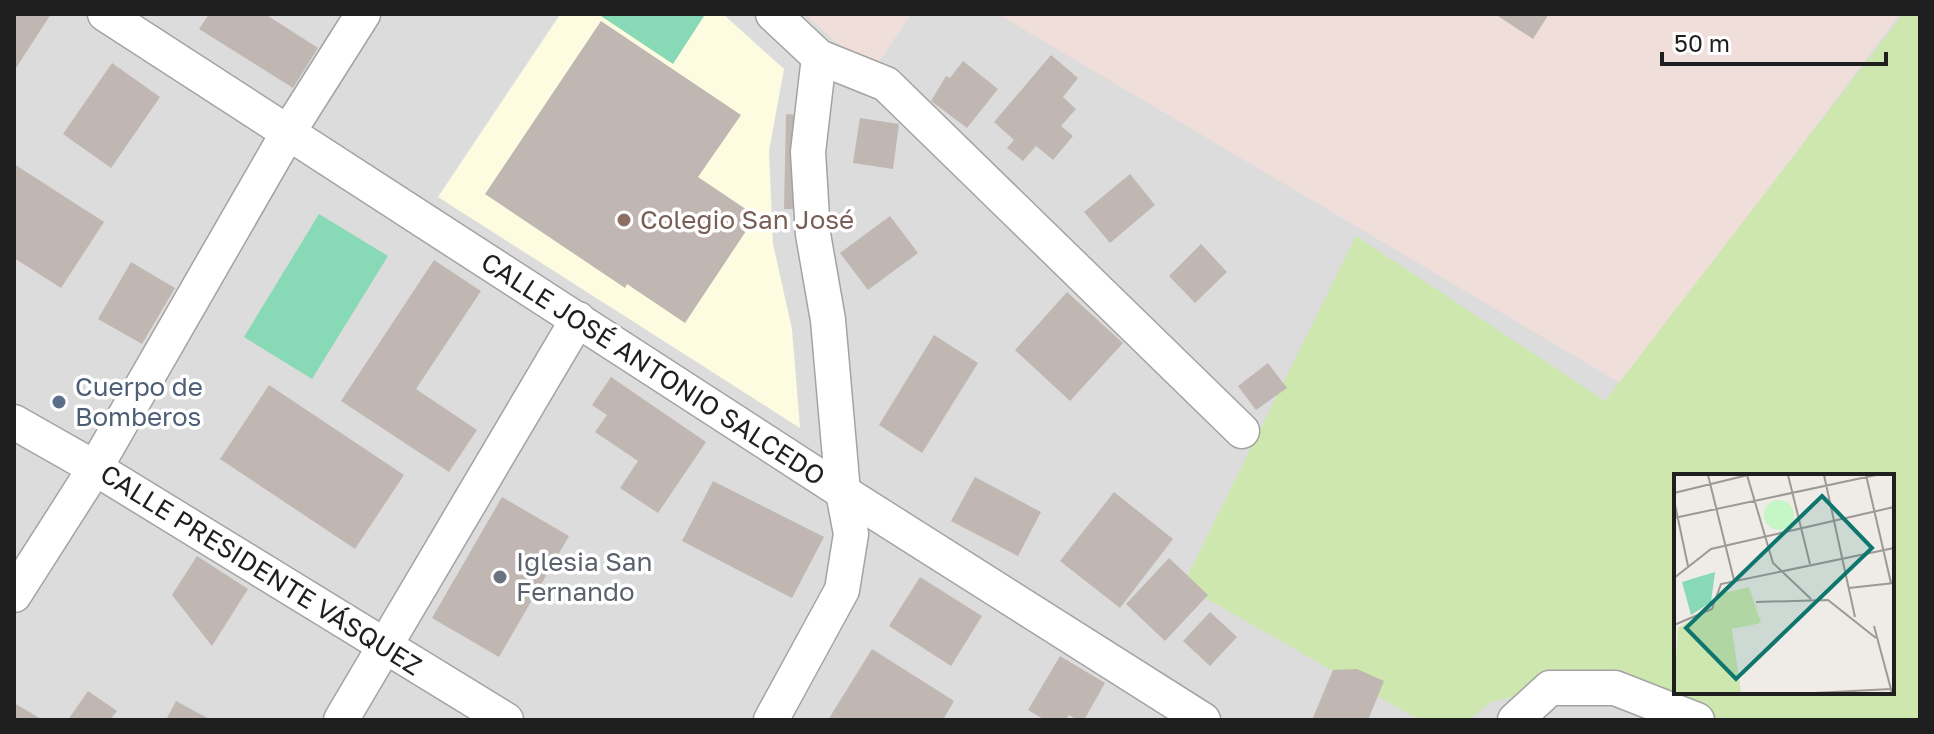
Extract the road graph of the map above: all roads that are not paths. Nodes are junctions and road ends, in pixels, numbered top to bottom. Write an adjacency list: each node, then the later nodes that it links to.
1 (105, 14): 5 (street, CALLE JOSÉ ANTONIO SALCEDO)
2 (363, 14): 5 (street)
3 (773, 14): 4 (street)
4 (819, 57): 8 (street); 10 (street)
5 (289, 131): 6 (street, CALLE JOSÉ ANTONIO SALCEDO); 9 (street)
6 (578, 319): 10 (street, CALLE JOSÉ ANTONIO SALCEDO); 12 (street)
7 (14, 422): 9 (street, CALLE PRESIDENTE VÁSQUEZ)
8 (1242, 431)
9 (95, 468): 11 (street); 12 (street, CALLE PRESIDENTE VÁSQUEZ)
10 (843, 492): 15 (street); 16 (street, CALLE JOSÉ ANTONIO SALCEDO)
11 (14, 595)
12 (384, 645): 13 (street); 14 (street, CALLE PRESIDENTE VÁSQUEZ)
13 (341, 720)
14 (506, 720)
15 (771, 720)
16 (1203, 720)
17 (1515, 720): 18 (street)
18 (1697, 720)

